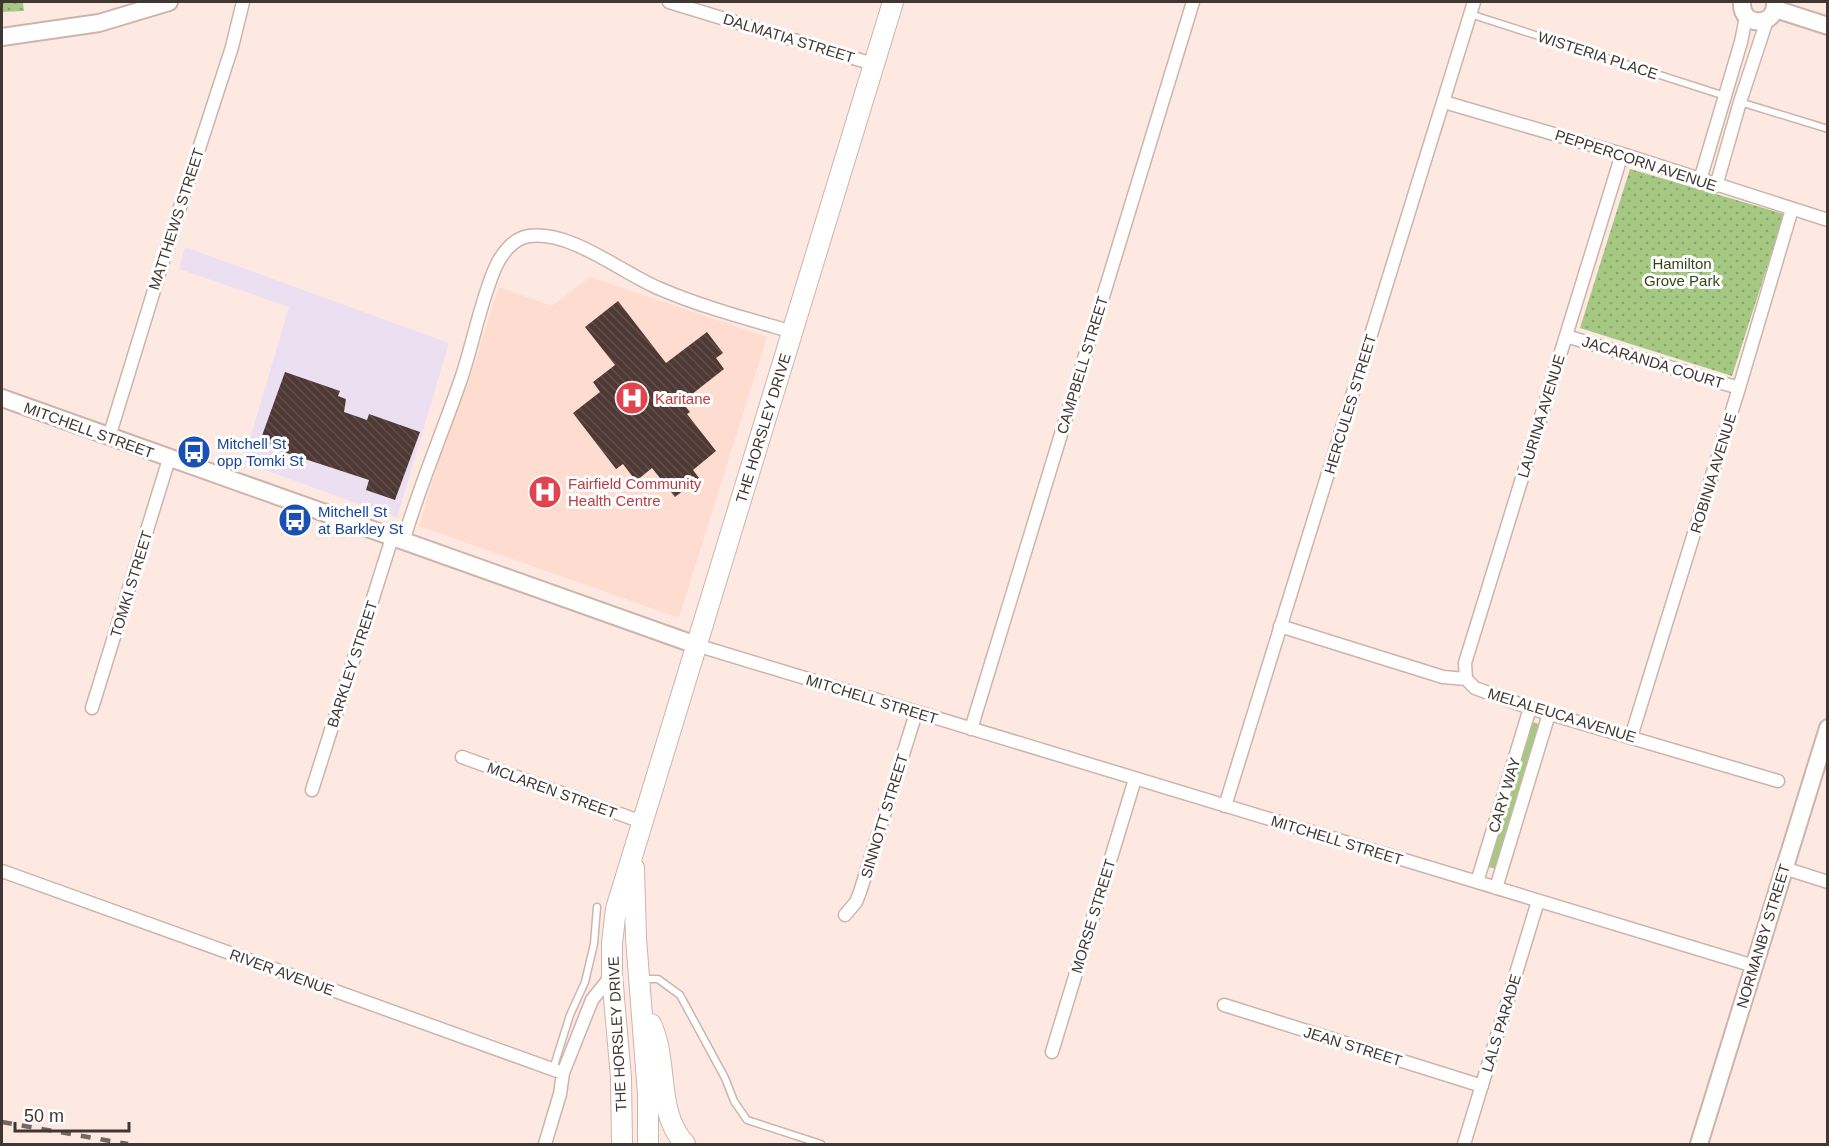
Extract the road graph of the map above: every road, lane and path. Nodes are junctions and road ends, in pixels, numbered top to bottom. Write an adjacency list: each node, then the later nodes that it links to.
1 (169, 2): 11 (street)
2 (243, 2): 26 (street, MATTHEWS STREET)
3 (669, 2): 12 (street, DALMATIA STREET)
4 (892, 2): 12 (main road, THE HORSLEY DRIVE)
5 (1193, 2): 37 (street, CAMPBELL STREET)
6 (1474, 2): 9 (street, HERCULES STREET)
7 (1744, 9): 8 (street); 13 (street)
8 (1772, 10): 10 (street); 15 (street)
9 (1470, 14): 13 (lane, WISTERIA PLACE); 14 (street, HERCULES STREET)
10 (1827, 26)
11 (2, 37)
12 (873, 64): 22 (main road, THE HORSLEY DRIVE)
13 (1725, 96): 18 (street)
14 (1444, 102): 17 (street, PEPPERCORN AVENUE); 29 (street, HERCULES STREET)
15 (1740, 102): 16 (lane); 19 (street)
16 (1827, 129)
17 (1622, 154): 18 (street, PEPPERCORN AVENUE); 23 (street, LAURINA AVENUE)
18 (1700, 180): 19 (street, PEPPERCORN AVENUE)
19 (1716, 186): 20 (street, PEPPERCORN AVENUE)
20 (1791, 209): 21 (street, PEPPERCORN AVENUE); 24 (street, ROBINIA AVENUE)
21 (1827, 220)
22 (793, 332): 28 (street, BARKLEY STREET); 30 (main road, THE HORSLEY DRIVE)
23 (1566, 336): 24 (street, JACARANDA COURT); 31 (street, LAURINA AVENUE)
24 (1739, 388): 38 (street, ROBINIA AVENUE)
25 (2, 398): 26 (street, MITCHELL STREET)
26 (109, 437): 27 (street, MITCHELL STREET)
27 (169, 459): 28 (street, MITCHELL STREET); 32 (street, TOMKI STREET)
28 (397, 540): 30 (street, MITCHELL STREET); 42 (street, BARKLEY STREET)
29 (1280, 626): 31 (street, MELALEUCA AVENUE); 43 (street, HERCULES STREET)
30 (696, 645): 34 (street, MITCHELL STREET); 44 (main road, THE HORSLEY DRIVE)
31 (1466, 679): 33 (street, MELALEUCA AVENUE)
32 (92, 708)
33 (1530, 708): 35 (street, MELALEUCA AVENUE); 48 (street, CARY WAY)
34 (916, 713): 37 (street, MITCHELL STREET); 53 (street, SINNOTT STREET)
35 (1549, 714): 38 (street, MELALEUCA AVENUE); 50 (street, CARY WAY)
36 (1827, 728): 46 (street, NORMANBY STREET)
37 (971, 729): 40 (street, MITCHELL STREET)
38 (1631, 737): 41 (street, MELALEUCA AVENUE)
39 (462, 757): 44 (street, MCLAREN STREET)
40 (1135, 779): 43 (street, MITCHELL STREET); 59 (street, MORSE STREET)
41 (1778, 781)
42 (312, 790)
43 (1225, 806): 48 (street, MITCHELL STREET)
44 (642, 822): 45 (main road, THE HORSLEY DRIVE)
45 (633, 854): 55 (main road, THE HORSLEY DRIVE); 56 (main road, THE HORSLEY DRIVE)
46 (1784, 868): 49 (street); 54 (street, NORMANBY STREET)
47 (2, 871): 60 (street, RIVER AVENUE)
48 (1478, 882): 50 (street, MITCHELL STREET)
49 (1827, 882)
50 (1496, 888): 51 (street, MITCHELL STREET)
51 (1538, 901): 54 (street, MITCHELL STREET); 61 (street, LALS PARADE)
52 (597, 907): 60 (lane)
53 (844, 915)
54 (1754, 966): 68 (street, NORMANBY STREET)
55 (612, 975): 60 (street); 63 (main road, THE HORSLEY DRIVE)
56 (638, 978): 57 (main road, THE HORSLEY DRIVE); 66 (lane)
57 (640, 999): 64 (main road, THE HORSLEY DRIVE); 65 (main road)
58 (1224, 1005): 61 (street, JEAN STREET)
59 (1052, 1052)
60 (558, 1072): 62 (street)
61 (1482, 1086): 67 (street, LALS PARADE)
62 (545, 1144)
63 (622, 1144)
64 (648, 1144)
65 (685, 1144)
66 (821, 1144)
67 (1464, 1144)
68 (1699, 1144)

